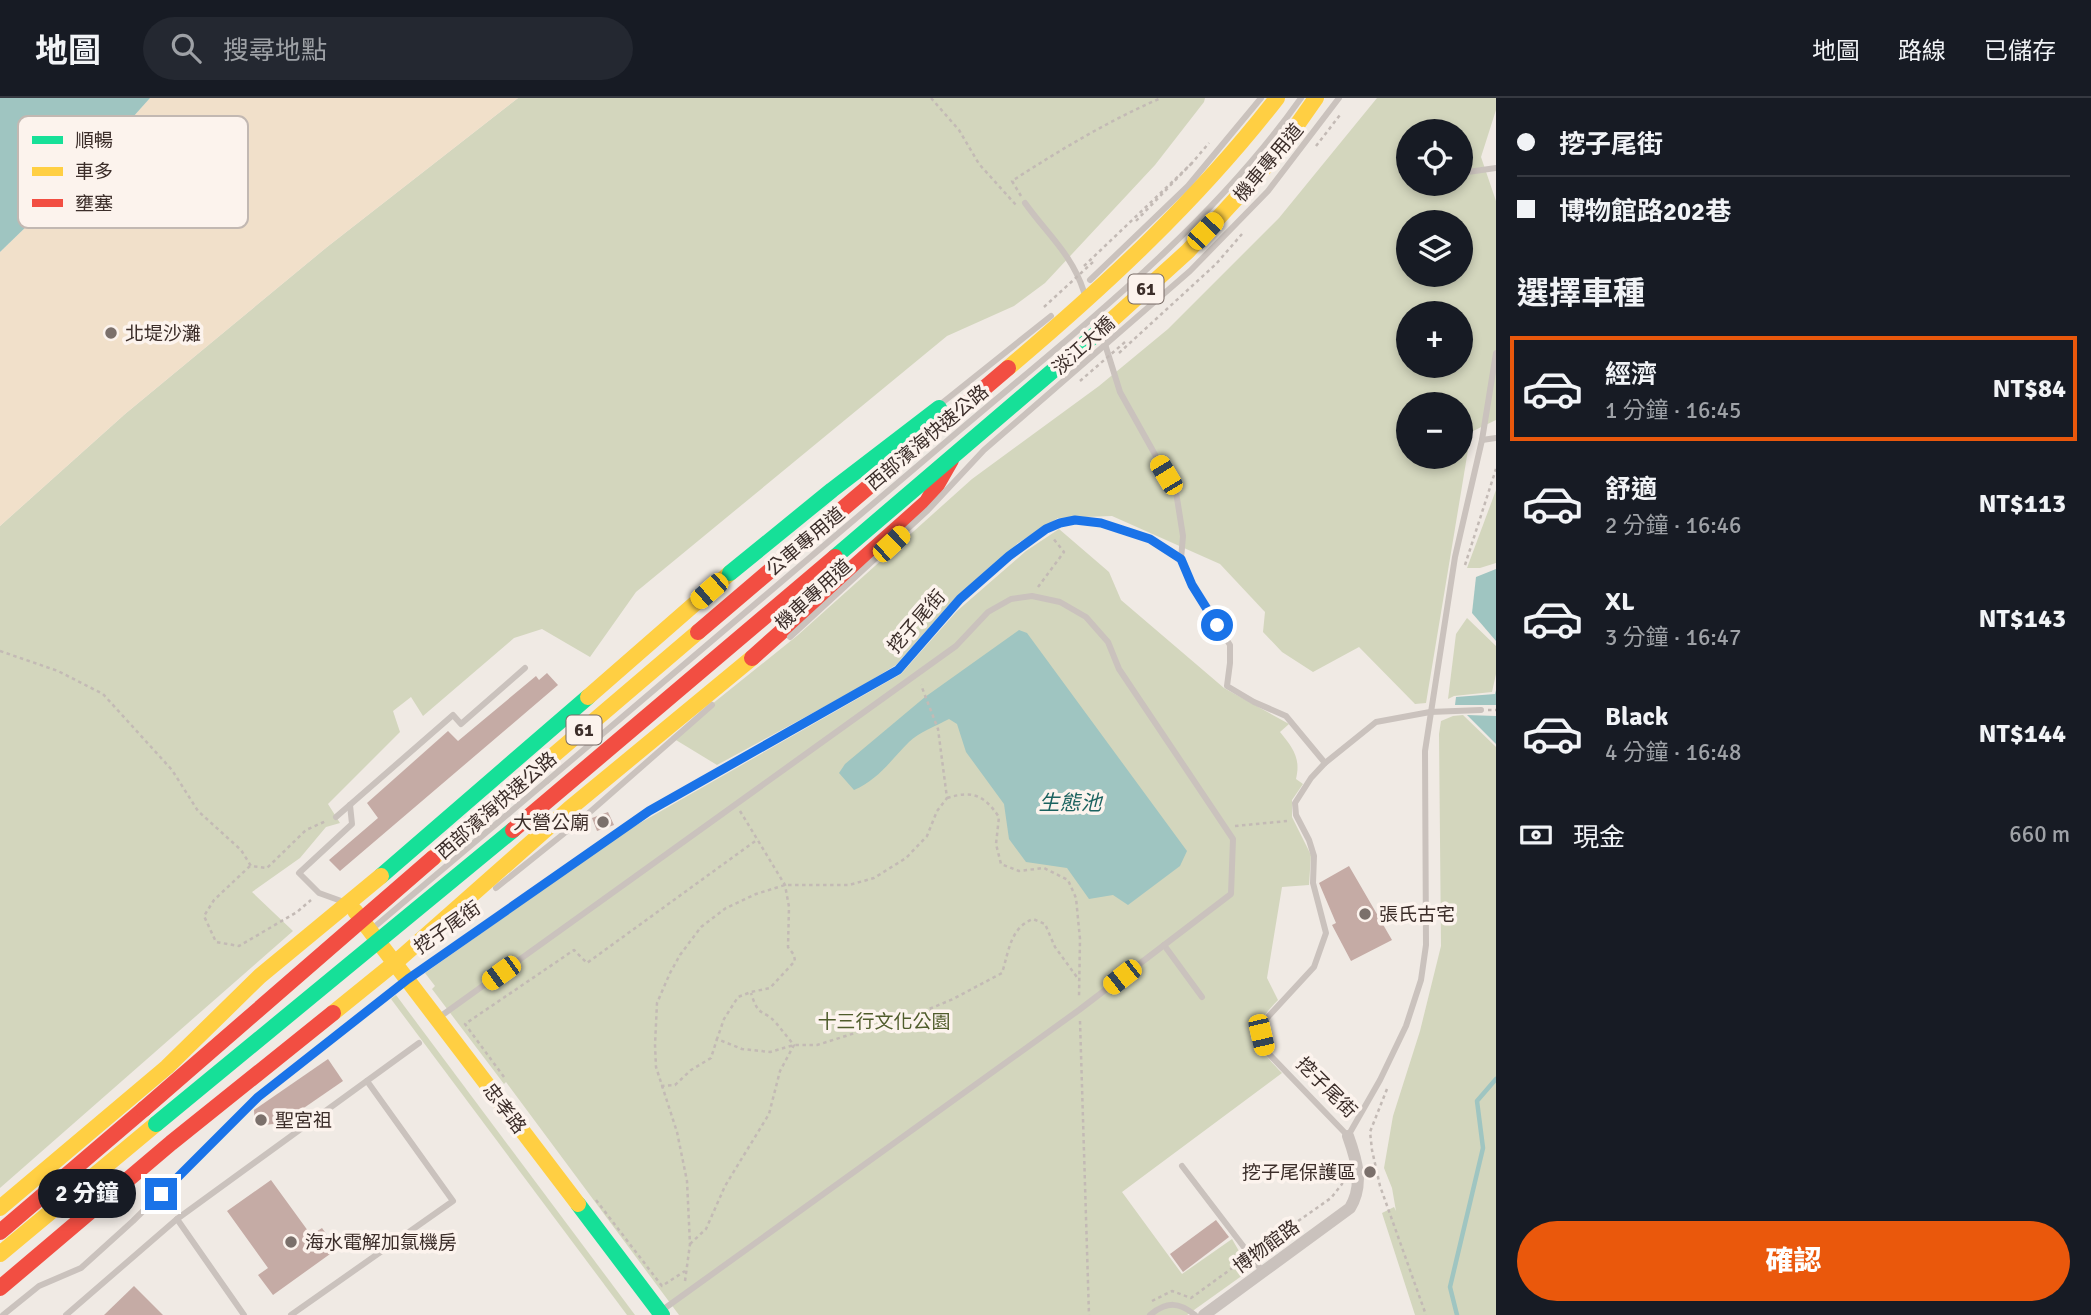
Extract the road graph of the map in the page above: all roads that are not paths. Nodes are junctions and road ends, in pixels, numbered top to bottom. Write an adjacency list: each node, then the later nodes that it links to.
1 (1261, 98): 9 (lane, bridge)
2 (1277, 98): 11 (main road, 淡江大橋 / 61, bridge)
3 (1301, 98): 30 (lane, 公車專用道, bridge)
4 (1317, 98): 15 (main road, 淡江大橋 / 61, bridge)
5 (1339, 98): 18 (lane, 機車專用道, bridge)
6 (1496, 168): 7 (lane)
7 (1473, 171)
8 (1025, 203): 16 (lane)
9 (1076, 293)
10 (1056, 312): 17 (lane, bridge)
11 (1026, 353): 28 (main road, bridge); 43 (main road, 西部濱海快速公路 / 61, bridge)
12 (1496, 353): 14 (lane)
13 (1496, 438): 14 (lane)
14 (1482, 440): 22 (lane)
15 (952, 457): 25 (main road); 44 (main road, 西部濱海快速公路 / 61, bridge)
16 (1181, 559): 23 (lane); 33 (lane, 挖子尾街)
17 (666, 618)
18 (780, 646)
19 (525, 668): 24 (lane)
20 (717, 701): 25 (lane)
21 (1481, 710): 22 (lane)
22 (1430, 712): 23 (lane); 38 (lane)
23 (1325, 763): 38 (lane, 挖子尾街)
24 (350, 805): 26 (lane); 28 (lane)
25 (576, 814): 27 (lane); 32 (main road)
26 (336, 817)
27 (495, 889)
28 (347, 902): 30 (main road, 忠孝路); 40 (main road)
29 (451, 924): 32 (lane)
30 (371, 930): 32 (main road, 忠孝路)
31 (1164, 945): 34 (lane); 35 (lane); 47 (lane)
32 (396, 962): 33 (main road, 忠孝路); 46 (main road)
33 (408, 979): 35 (main road, 忠孝路); 48 (lane, 挖子尾街)
34 (1202, 997)
35 (438, 1018): 47 (main road, 忠孝路)
36 (419, 1043): 37 (lane)
37 (367, 1081): 42 (lane); 51 (lane)
38 (1349, 1136): 41 (street, 挖子尾街)
39 (1182, 1166): 45 (lane)
40 (0, 1208)
41 (1350, 1208): 45 (street, 博物館路)
42 (177, 1219): 49 (lane); 50 (lane)
43 (0, 1232)
44 (0, 1254)
45 (1263, 1272): 54 (street, 博物館路)
46 (0, 1288)
47 (661, 1314)
48 (3, 1315)
49 (66, 1315)
50 (244, 1315)
51 (291, 1315)
52 (1150, 1315): 53 (lane)
53 (1195, 1315)
54 (1204, 1315)

